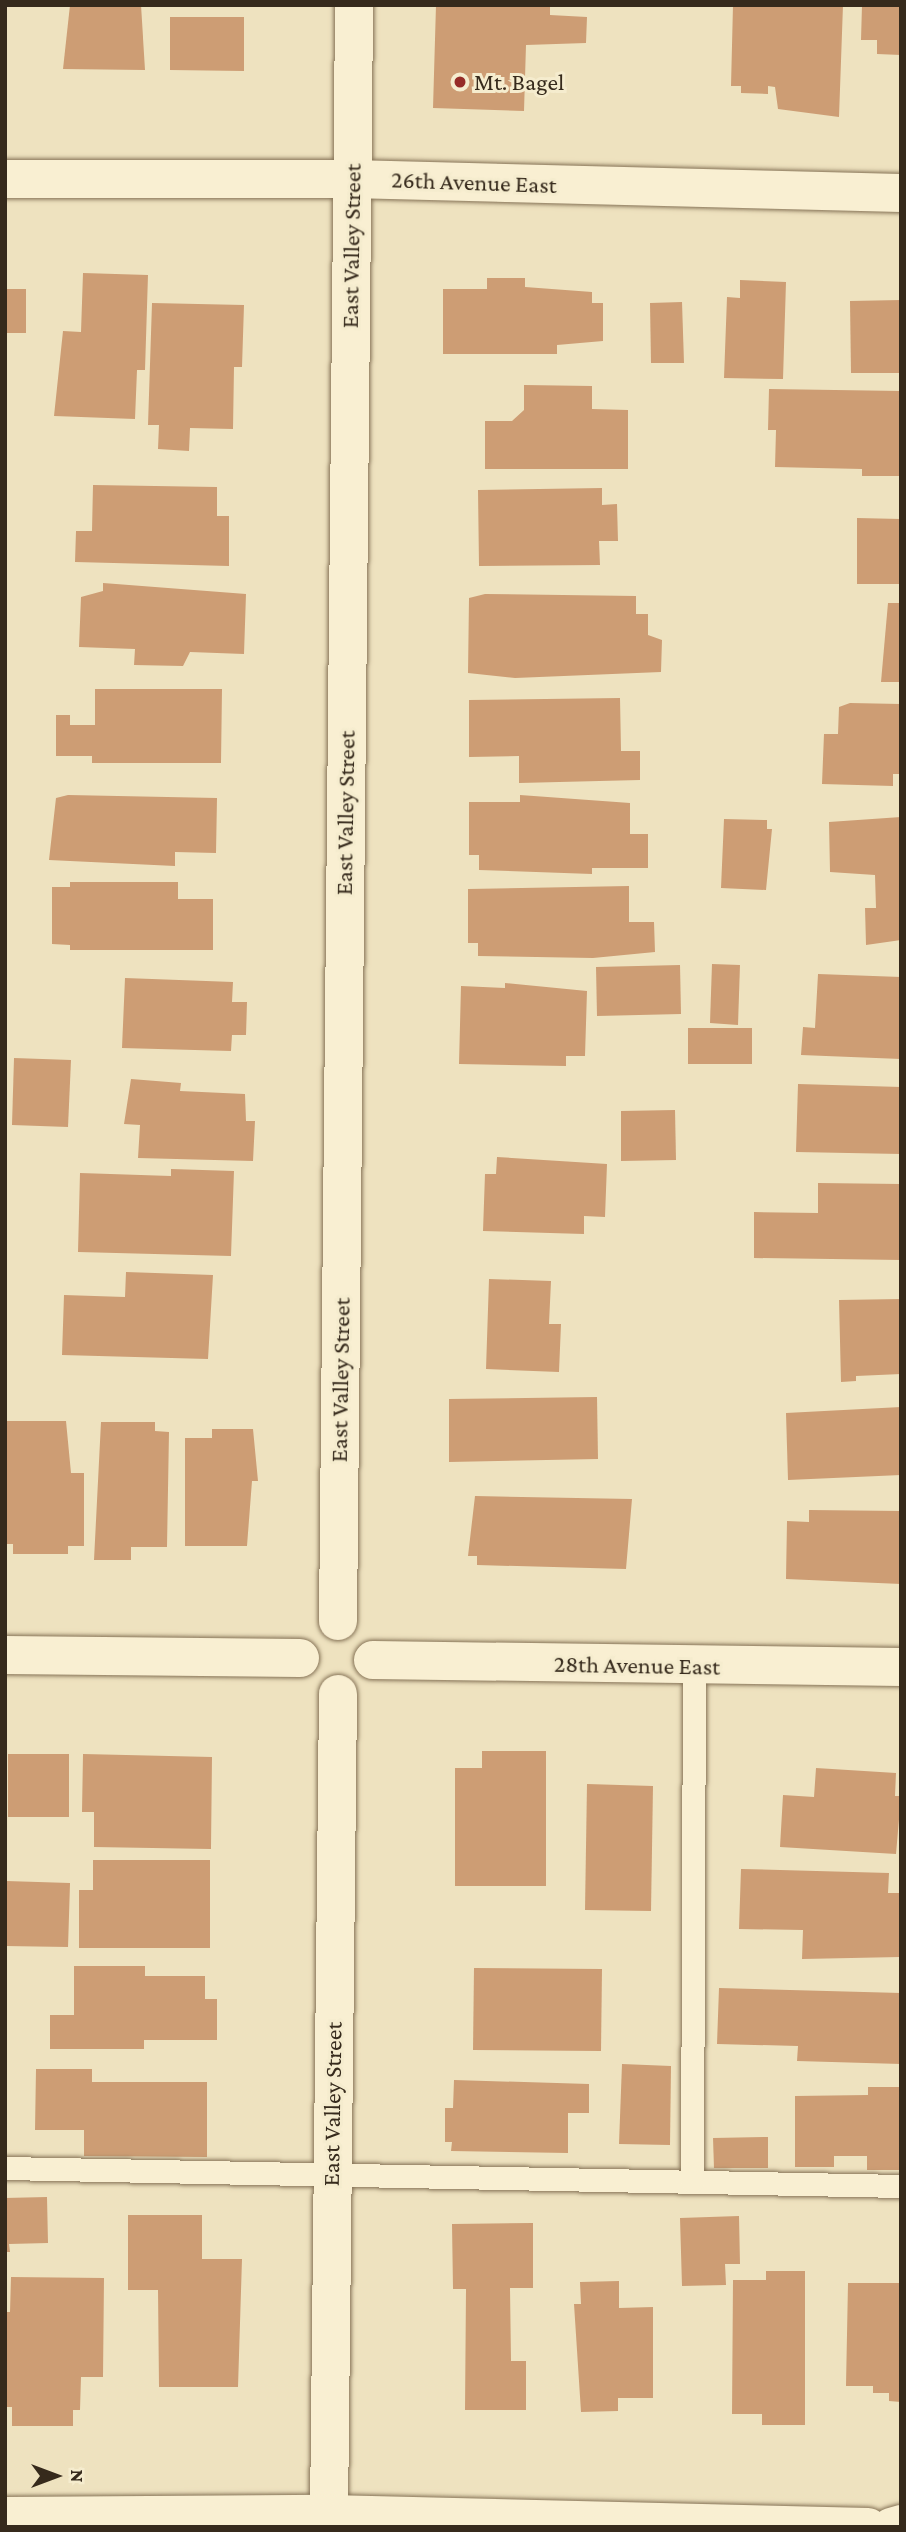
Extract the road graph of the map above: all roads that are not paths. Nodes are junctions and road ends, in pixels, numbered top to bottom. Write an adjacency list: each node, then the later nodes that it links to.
1 (354, 5): 3 (street, East Valley Street)
2 (5, 179): 3 (street, 26th Avenue East)
3 (351, 179): 4 (street, 26th Avenue East); 5 (street, East Valley Street)
4 (901, 193)
5 (338, 1621): 7 (street); 8 (street)
6 (5, 1655): 7 (street)
7 (300, 1658): 11 (street)
8 (373, 1660): 9 (street, 28th Avenue East); 11 (street)
9 (694, 1666): 10 (street, 28th Avenue East); 14 (lane)
10 (901, 1667)
11 (338, 1694): 13 (street, East Valley Street)
12 (5, 2168): 13 (lane)
13 (331, 2174): 14 (lane); 16 (street, East Valley Street)
14 (692, 2181): 15 (lane)
15 (901, 2186)
16 (329, 2514): 17 (street); 19 (street)
17 (5, 2516)
18 (901, 2524): 20 (street)
19 (868, 2527)
20 (891, 2527)

